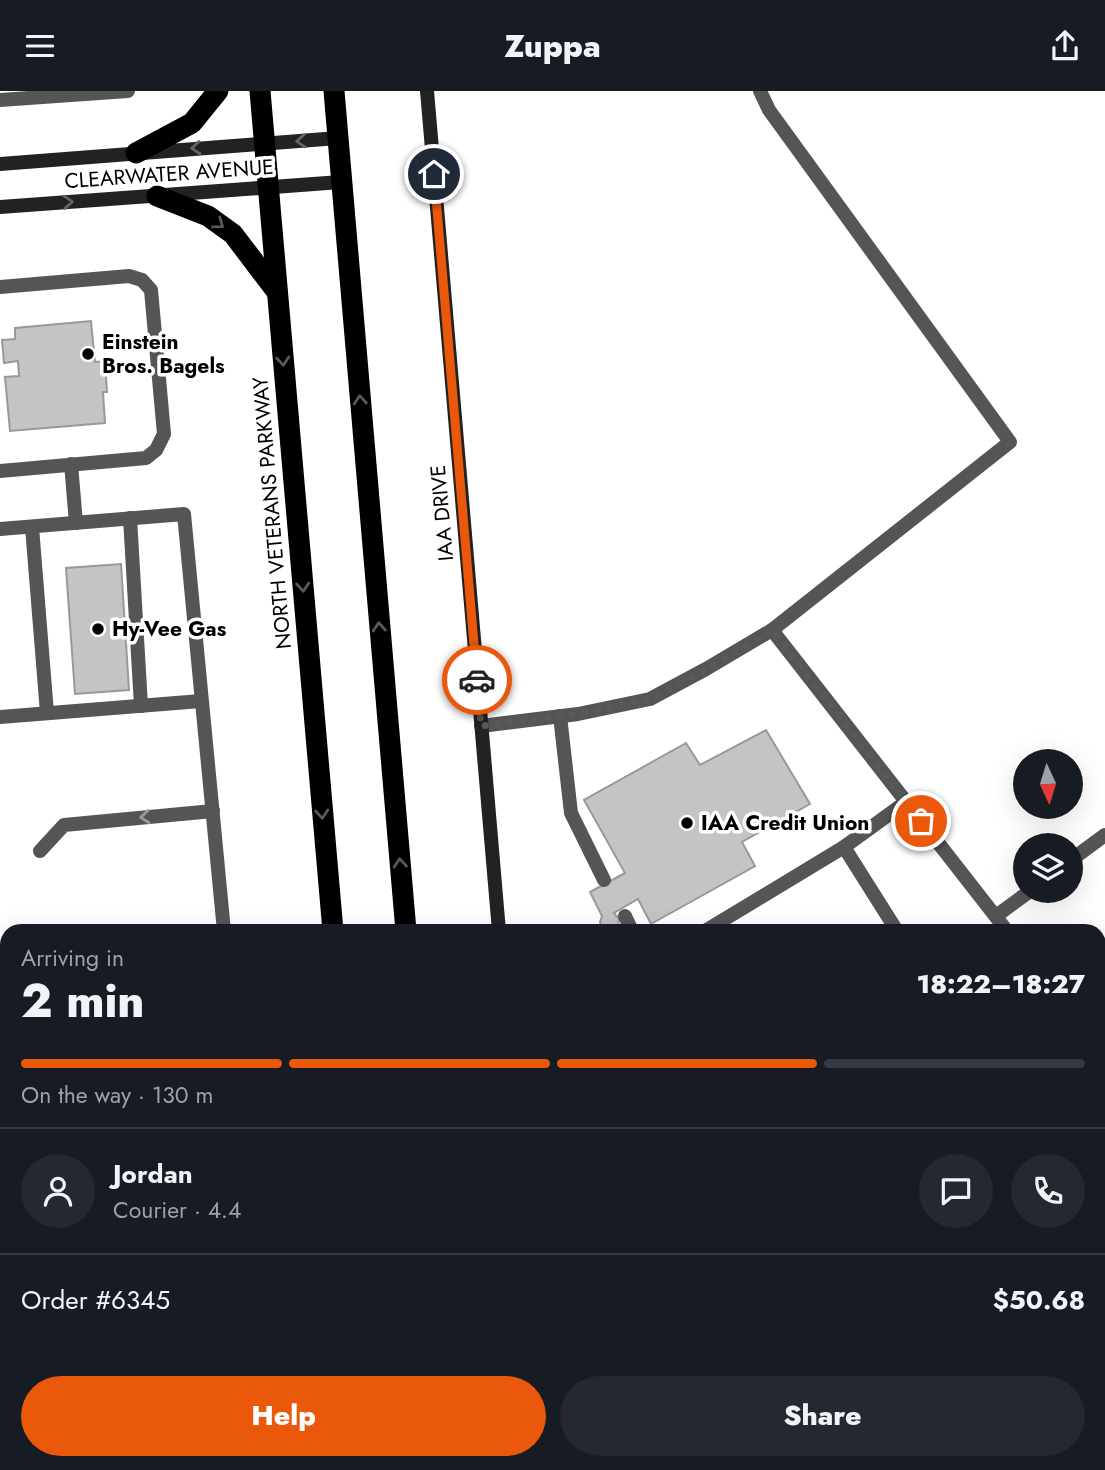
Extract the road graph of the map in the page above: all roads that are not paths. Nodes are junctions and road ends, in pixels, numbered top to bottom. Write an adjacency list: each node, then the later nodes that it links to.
1 (128, 91): 7 (lane)
2 (218, 91): 10 (highway)
3 (260, 91): 9 (highway, NORTH VETERANS PARKWAY)
4 (334, 91): 8 (highway)
5 (427, 91): 30 (street, IAA DRIVE)
6 (760, 91): 24 (lane)
7 (0, 100)
8 (338, 138): 9 (street, CLEARWATER AVENUE, one-way to 9); 12 (highway)
9 (264, 143): 10 (street, CLEARWATER AVENUE, one-way to 10); 13 (highway, NORTH VETERANS PARKWAY)
10 (136, 153): 11 (street, CLEARWATER AVENUE)
11 (0, 163)
12 (341, 182): 13 (street, CLEARWATER AVENUE); 43 (highway, one-way to 12)
13 (268, 187): 14 (street, CLEARWATER AVENUE); 17 (highway, NORTH VETERANS PARKWAY)
14 (157, 196): 15 (street, CLEARWATER AVENUE, one-way to 14); 17 (highway, one-way to 17)
15 (0, 207)
16 (0, 287): 18 (lane)
17 (278, 293): 42 (highway, NORTH VETERANS PARKWAY, one-way to 42)
18 (71, 464): 19 (lane); 21 (lane)
19 (0, 471)
20 (130, 518): 21 (lane); 25 (lane); 26 (lane)
21 (76, 523): 22 (lane)
22 (32, 527): 23 (lane); 27 (lane)
23 (0, 529)
24 (772, 630): 28 (lane); 31 (lane)
25 (201, 701): 26 (lane); 32 (lane)
26 (141, 706): 27 (lane)
27 (47, 713): 29 (lane)
28 (560, 716): 30 (lane); 37 (lane)
29 (0, 717)
30 (481, 726): 44 (street, IAA DRIVE)
31 (906, 801): 34 (lane); 40 (lane)
32 (213, 811): 35 (lane, one-way to 35); 41 (lane)
33 (1105, 835): 36 (lane)
34 (844, 847): 46 (lane); 47 (lane)
35 (40, 851)
36 (1083, 851)
37 (604, 880)
38 (1014, 903): 40 (lane)
39 (625, 916): 45 (lane)
40 (996, 916): 48 (lane)
41 (223, 924)
42 (331, 924)
43 (405, 924)
44 (498, 924)
45 (629, 924)
46 (717, 924)
47 (893, 924)
48 (1002, 924)

